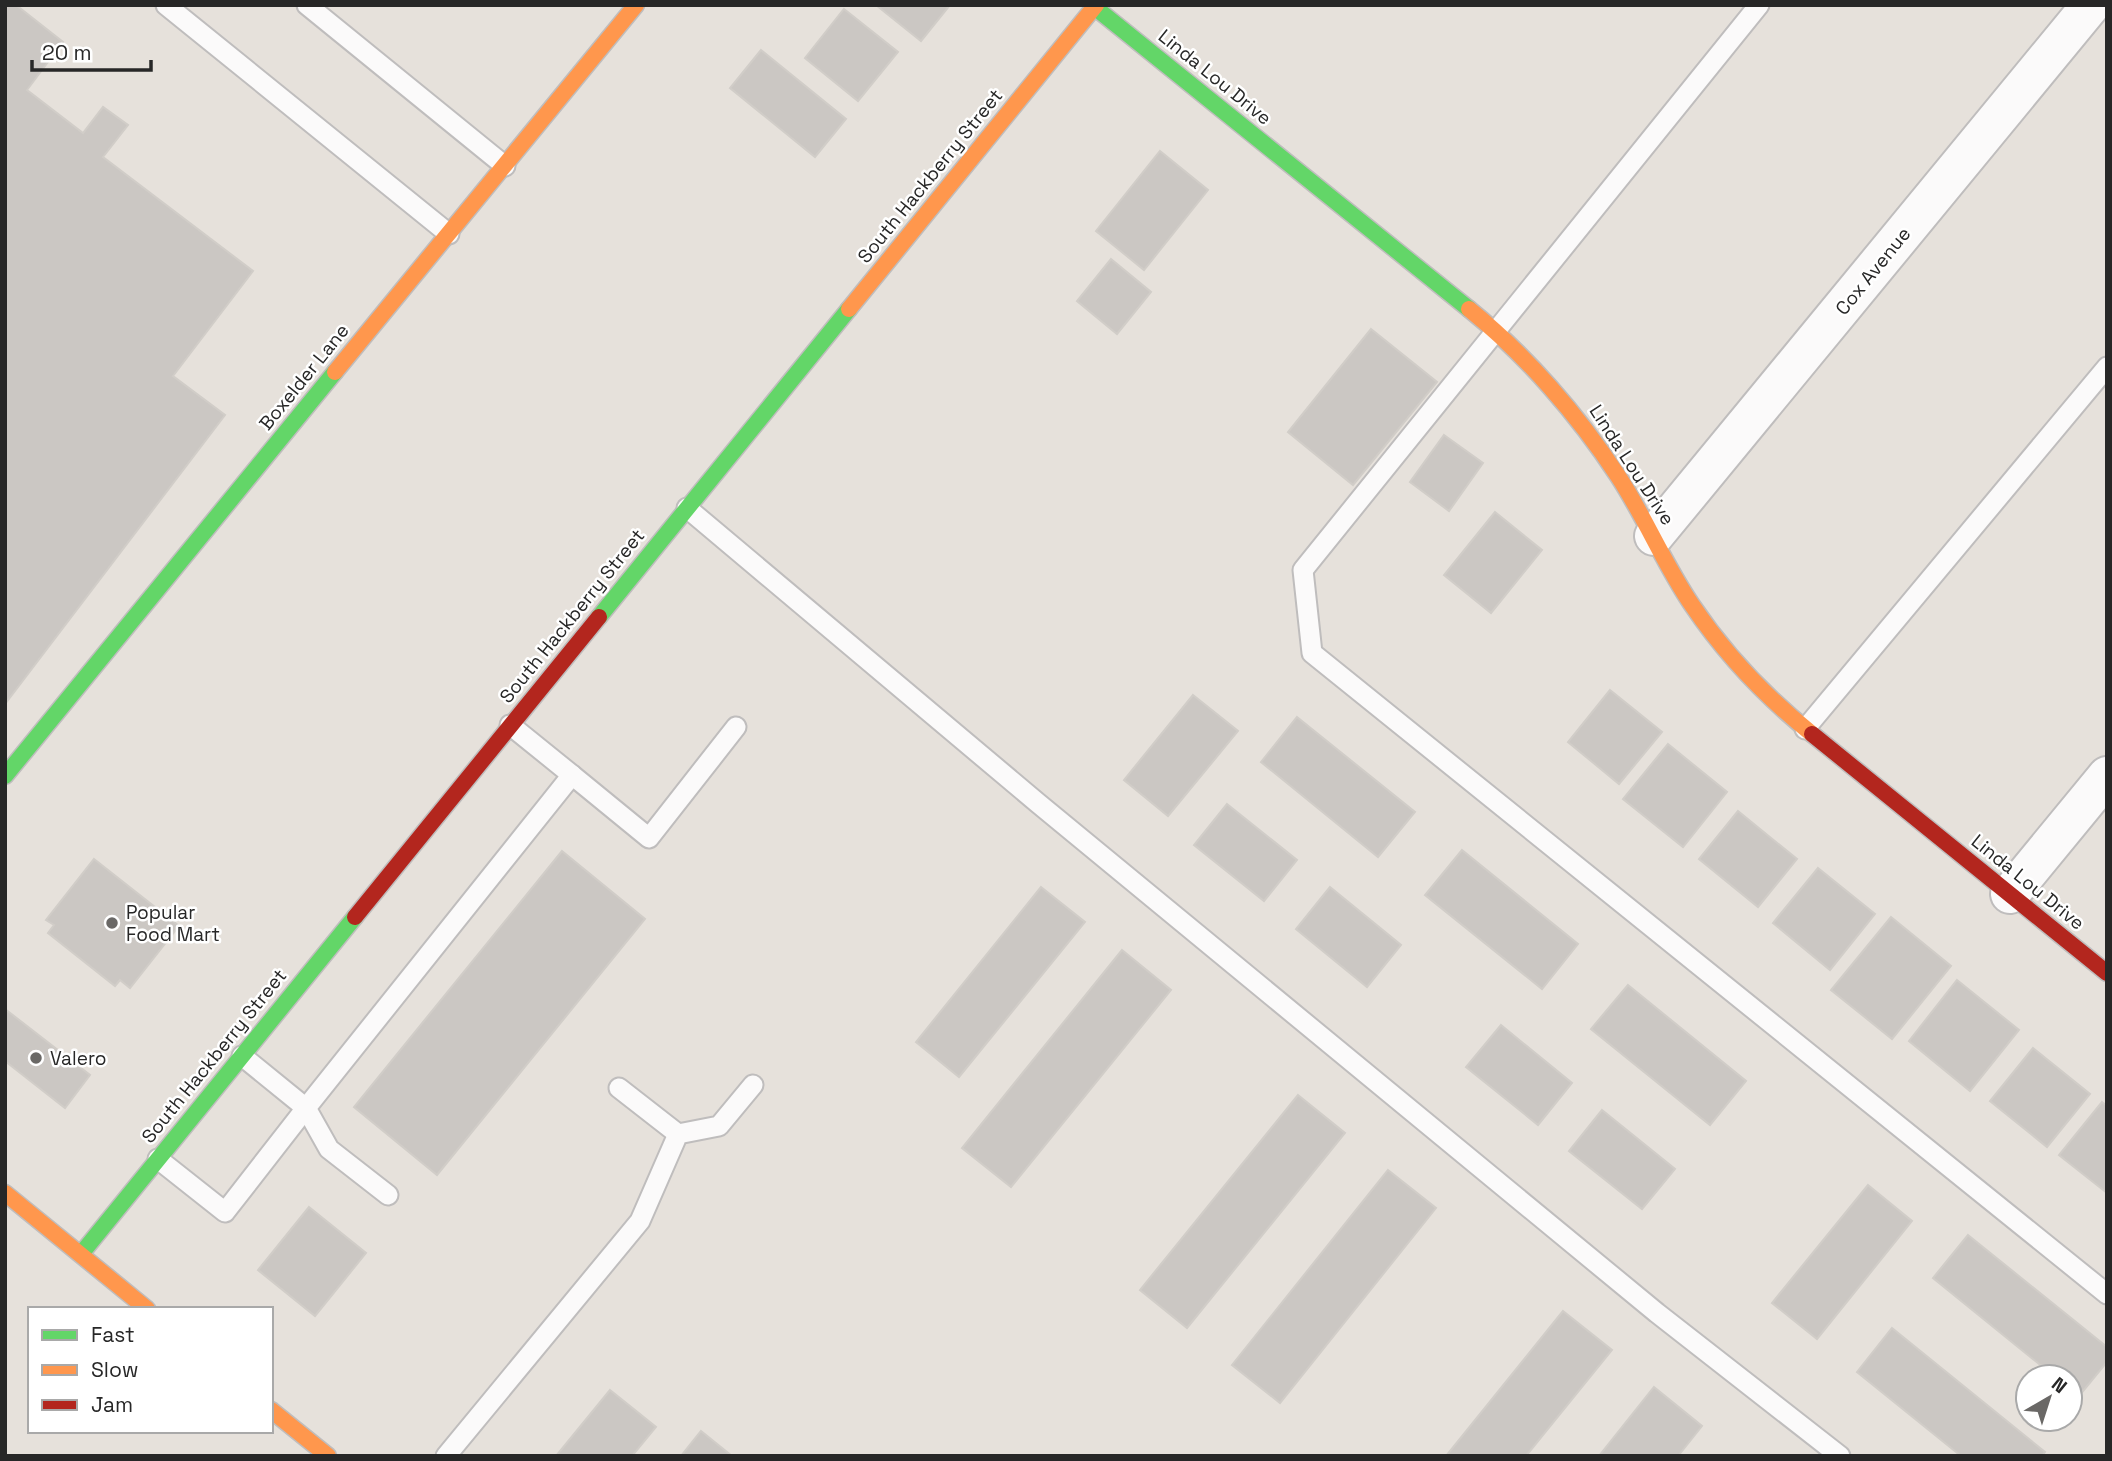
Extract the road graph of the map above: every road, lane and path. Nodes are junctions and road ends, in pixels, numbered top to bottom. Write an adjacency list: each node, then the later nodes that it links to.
1 (166, 5): 8 (lane)
2 (307, 5): 7 (lane)
3 (636, 5): 7 (street, Boxelder Lane)
4 (1759, 5): 9 (lane)
5 (2091, 5): 12 (street, Cox Avenue)
6 (1094, 6): 9 (street, Linda Lou Drive); 11 (street, South Hackberry Street)
7 (505, 166): 8 (street, Boxelder Lane)
8 (449, 234): 17 (street, Boxelder Lane)
9 (1495, 332): 12 (street, Linda Lou Drive); 30 (lane)
10 (2107, 368): 15 (lane)
11 (687, 508): 13 (street, South Hackberry Street); 35 (lane)
12 (1654, 536): 15 (street, Linda Lou Drive)
13 (510, 725): 16 (lane); 21 (street, South Hackberry Street)
14 (736, 727): 16 (lane)
15 (1805, 729): 19 (street, Linda Lou Drive)
16 (572, 775): 24 (lane)
17 (5, 776)
18 (2107, 776): 19 (street)
19 (2010, 894): 20 (street, Linda Lou Drive)
20 (2107, 974)
21 (242, 1056): 24 (lane); 26 (street, South Hackberry Street)
22 (754, 1085): 25 (lane)
23 (618, 1088): 25 (lane)
24 (306, 1108): 26 (lane); 28 (lane)
25 (678, 1135): 34 (lane)
26 (159, 1158): 29 (street, South Hackberry Street)
27 (5, 1192): 29 (street)
28 (388, 1195)
29 (81, 1254): 31 (street)
30 (2107, 1294)
31 (146, 1307)
32 (273, 1412): 33 (street)
33 (328, 1456)
34 (446, 1456)
35 (1840, 1456)

